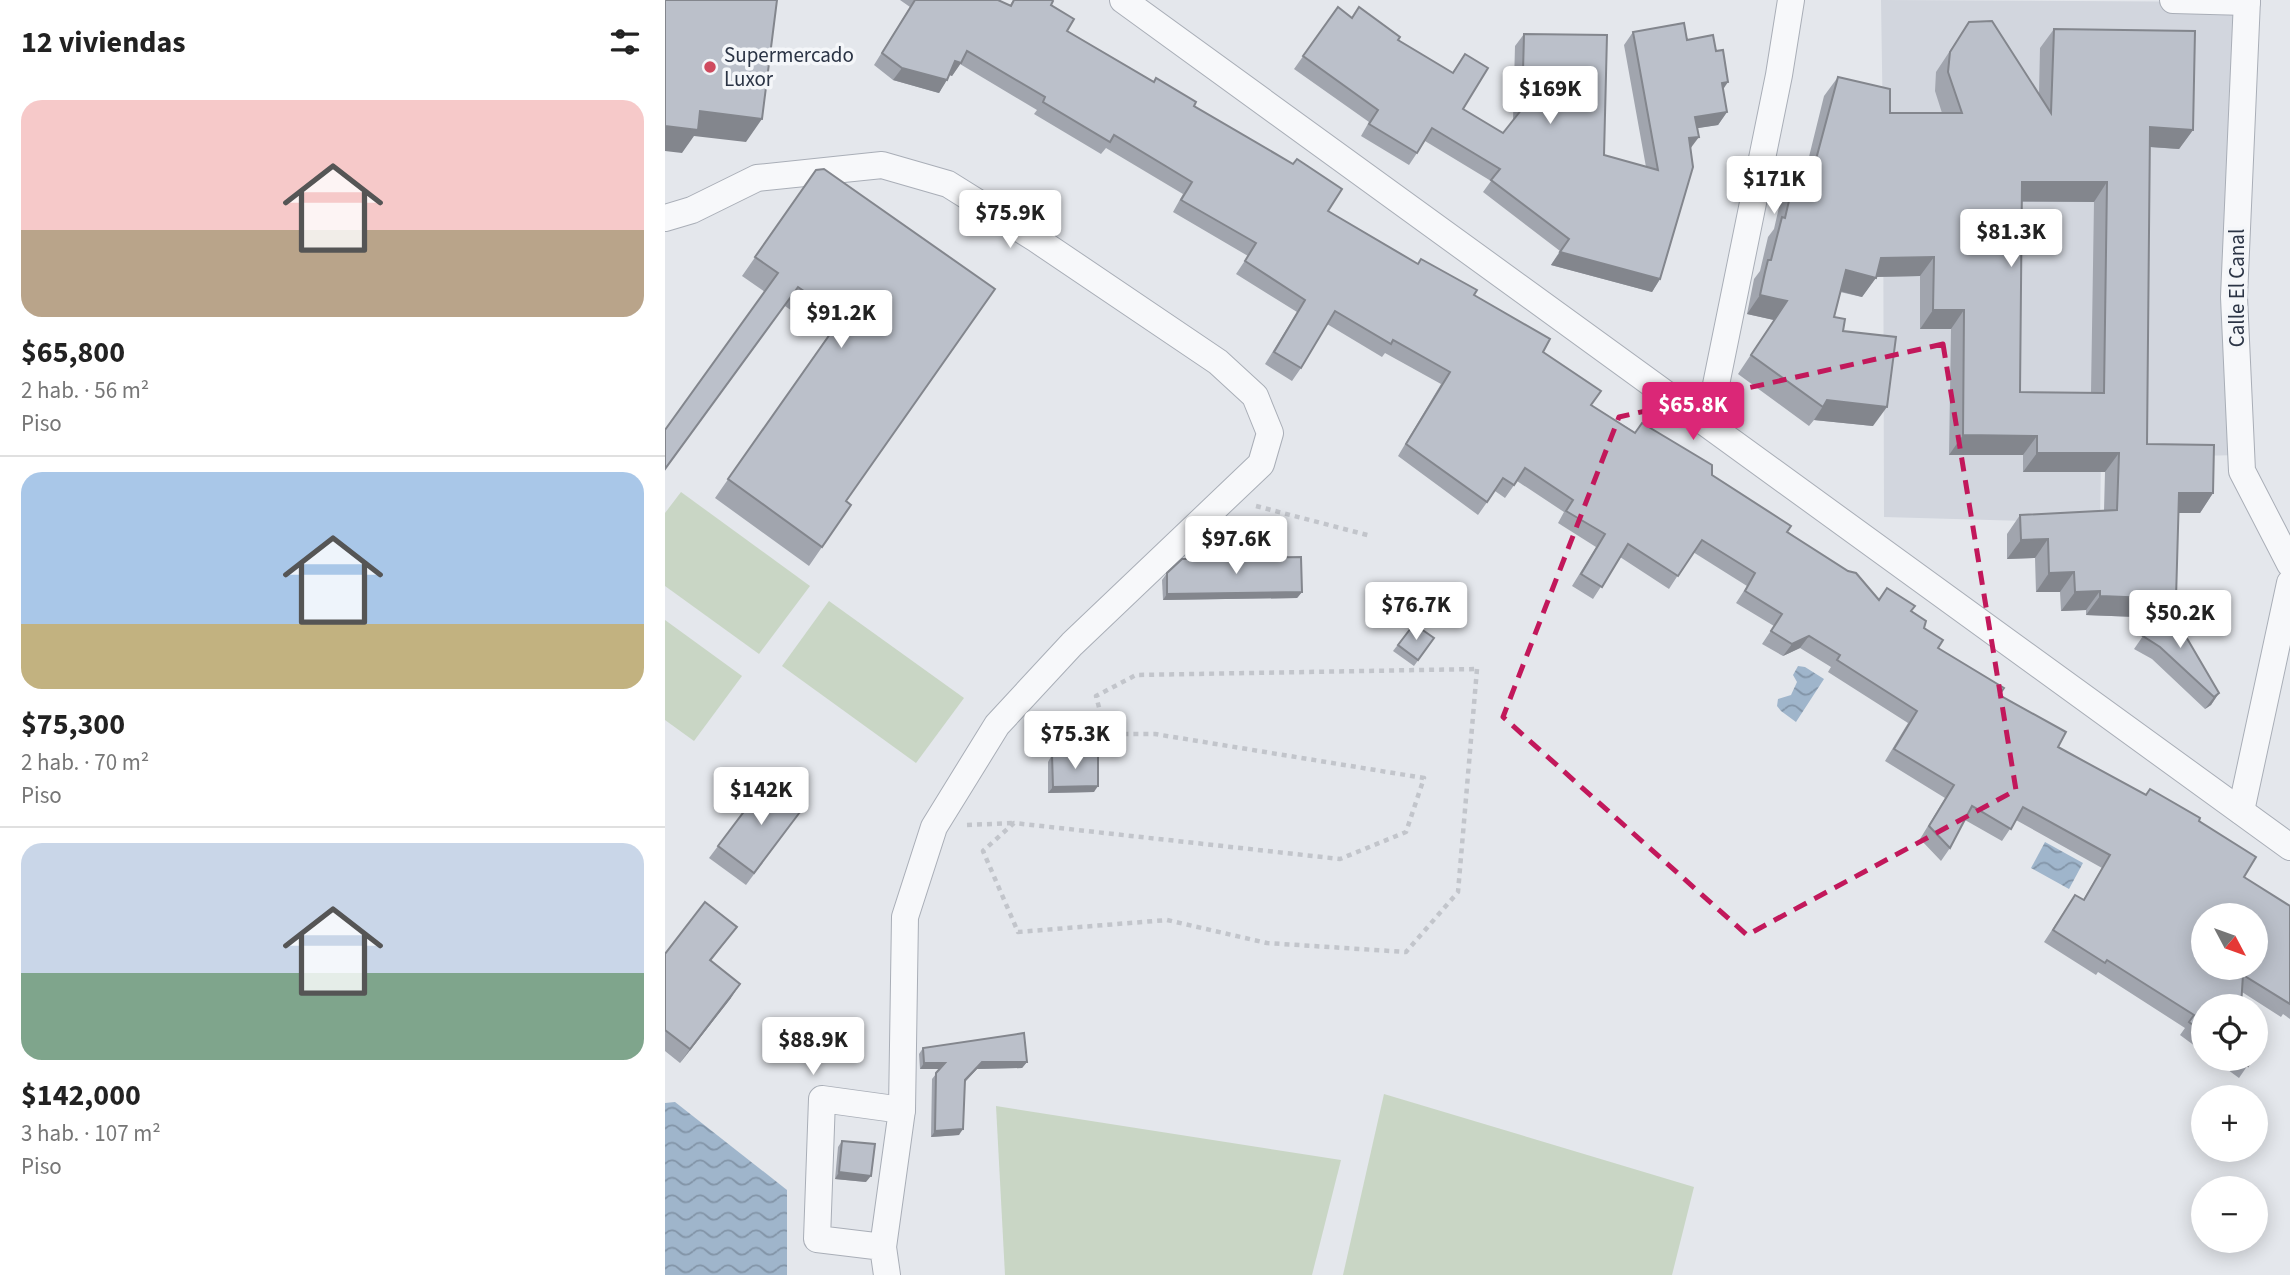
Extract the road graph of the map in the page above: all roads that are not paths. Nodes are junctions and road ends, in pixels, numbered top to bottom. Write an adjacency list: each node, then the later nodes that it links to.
1 (1123, 0): 6 (street)
2 (1791, 0): 6 (street)
3 (2173, 0): 4 (street)
4 (2247, 1): 7 (street, Calle El Canal)
5 (665, 218): 11 (street)
6 (1708, 424): 9 (street)
7 (2290, 565)
8 (2290, 583): 9 (street)
9 (2241, 811): 10 (street)
10 (2290, 847)
11 (902, 1110): 12 (street); 12 (street)
12 (883, 1247): 13 (street)
13 (887, 1275)

